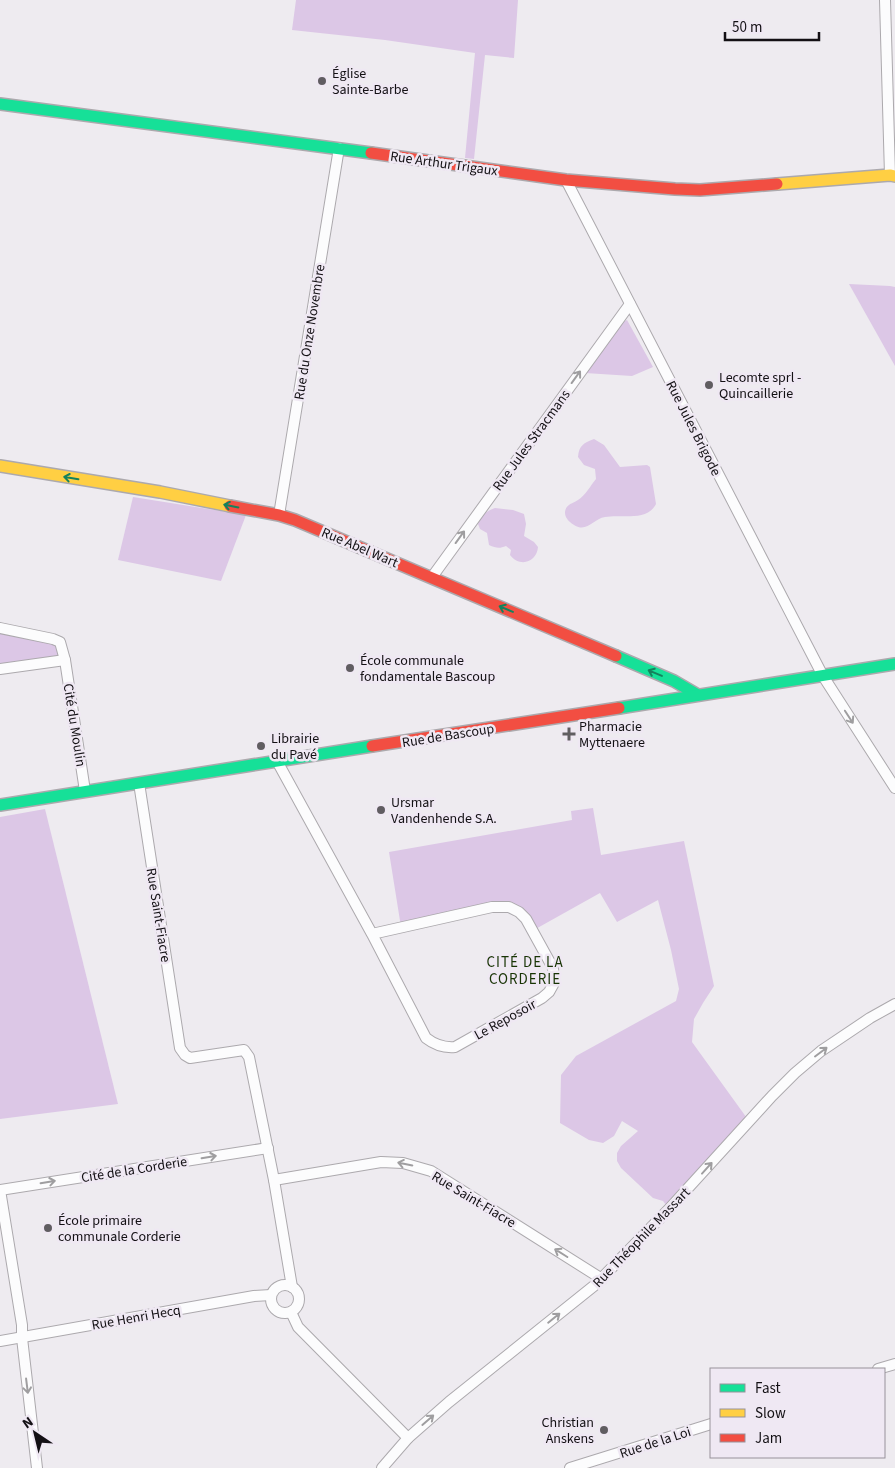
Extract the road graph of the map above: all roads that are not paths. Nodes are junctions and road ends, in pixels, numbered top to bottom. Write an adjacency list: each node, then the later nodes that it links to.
1 (885, 0): 4 (street)
2 (0, 104): 3 (street, Rue Arthur Trigaux)
3 (339, 148): 5 (street, Rue Arthur Trigaux); 8 (street, Rue du Onze Novembre)
4 (893, 175): 5 (street, Rue Arthur Trigaux)
5 (566, 180): 6 (street, Rue Jules Brigode)
6 (630, 304): 9 (street, Rue Jules Stracmans, one-way to 6); 14 (street, Rue Jules Brigode)
7 (0, 466): 8 (street, Rue Abel Wart, one-way to 7)
8 (279, 515): 9 (street, Rue Abel Wart)
9 (432, 577): 15 (street, Rue Abel Wart, one-way to 9)
10 (0, 628): 11 (street, Cité du Moulin)
11 (65, 660): 13 (street); 19 (street, Cité du Moulin)
12 (895, 664): 14 (street, Rue de Bascoup)
13 (0, 669)
14 (823, 676): 15 (street, Rue de Bascoup); 18 (street, Rue Jules Brigode, one-way to 18)
15 (698, 695): 16 (street, Rue de Bascoup)
16 (277, 761): 17 (street, Rue de Bascoup); 21 (street, Le Reposoir)
17 (139, 783): 19 (street, Rue de Bascoup); 23 (street, Rue Saint-Fiacre)
18 (895, 788)
19 (85, 791): 20 (street, Rue de Bascoup)
20 (0, 805)
21 (372, 934): 21 (street, Le Reposoir)
22 (895, 1004): 26 (street, Rue Théophile Massart, one-way to 22)
23 (268, 1148): 24 (street, Rue Saint-Fiacre); 25 (street, Cité de la Corderie, one-way to 23)
24 (274, 1180): 26 (street, Rue Saint-Fiacre, one-way to 24); 27 (street, Rue Saint-Fiacre)
25 (0, 1190): 30 (street, Cité de la Corderie)
26 (602, 1279): 35 (street, Rue Théophile Massart, one-way to 26)
27 (292, 1287): 28 (street); 29 (street)
28 (272, 1295): 29 (street); 30 (street, Rue Henri Hecq)
29 (290, 1312): 35 (street)
30 (22, 1338): 31 (street, Rue Henri Hecq); 36 (street, Cité de la Corderie, one-way to 36)
31 (0, 1341)
32 (895, 1364): 33 (street)
33 (881, 1368)
34 (710, 1424): 38 (street, Rue de la Loi)
35 (408, 1438): 37 (street, Rue Théophile Massart)
36 (37, 1468)
37 (382, 1468)
38 (570, 1468)

